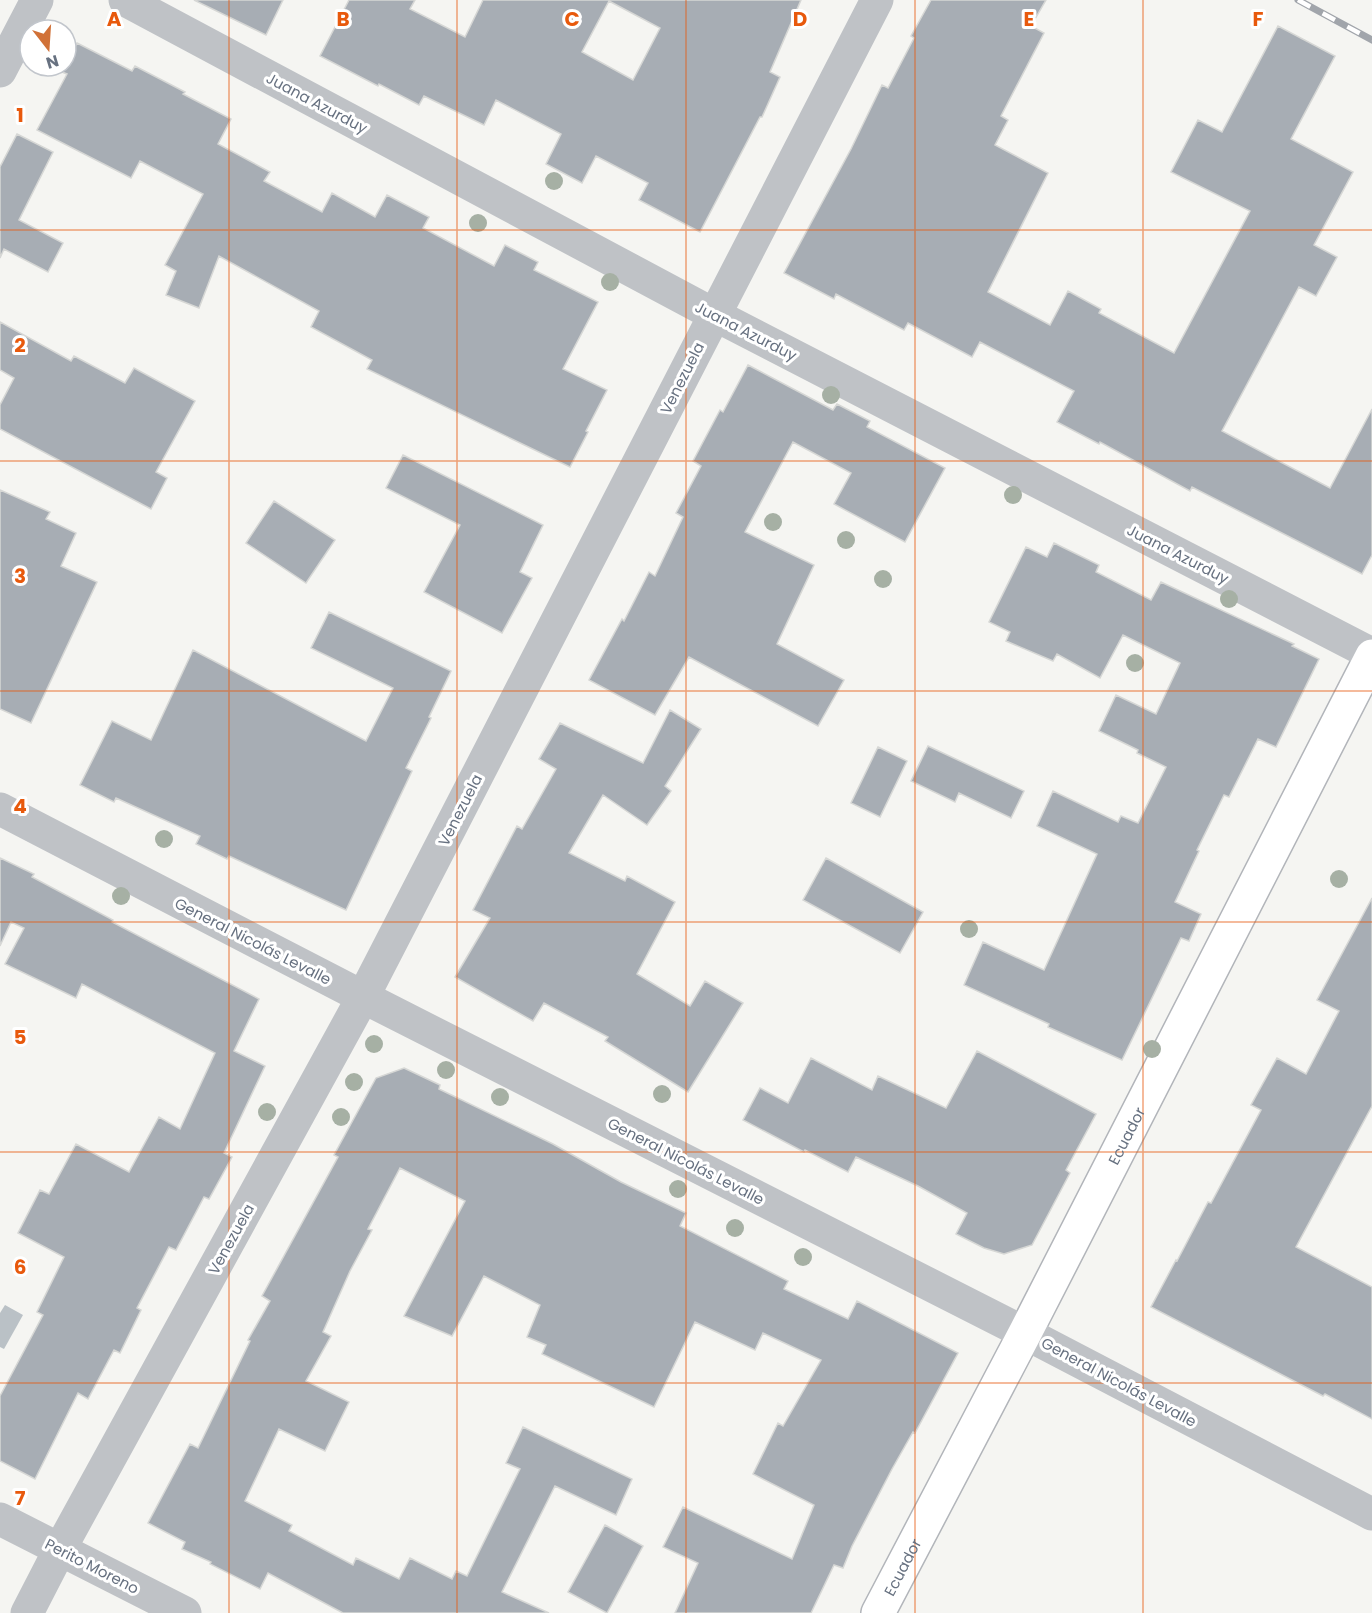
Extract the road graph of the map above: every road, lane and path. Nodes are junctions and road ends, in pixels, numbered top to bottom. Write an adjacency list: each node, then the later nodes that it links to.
1 (37, 0): 4 (street)
2 (125, 0): 5 (street, Juana Azurduy)
3 (877, 0): 5 (street, Venezuela)
4 (0, 71)
5 (715, 315): 6 (street, Juana Azurduy); 8 (street, Venezuela)
6 (1372, 655): 9 (main road, Ecuador)
7 (0, 809): 8 (street, General Nicolás Levalle)
8 (363, 998): 9 (street, General Nicolás Levalle); 12 (street, Venezuela)
9 (1025, 1334): 10 (street, General Nicolás Levalle); 15 (main road, Ecuador)
10 (1372, 1514)
11 (0, 1519): 12 (street, Perito Moreno)
12 (60, 1549): 13 (street, Venezuela); 14 (street, Perito Moreno)
13 (27, 1613)
14 (185, 1613)
15 (879, 1613)

